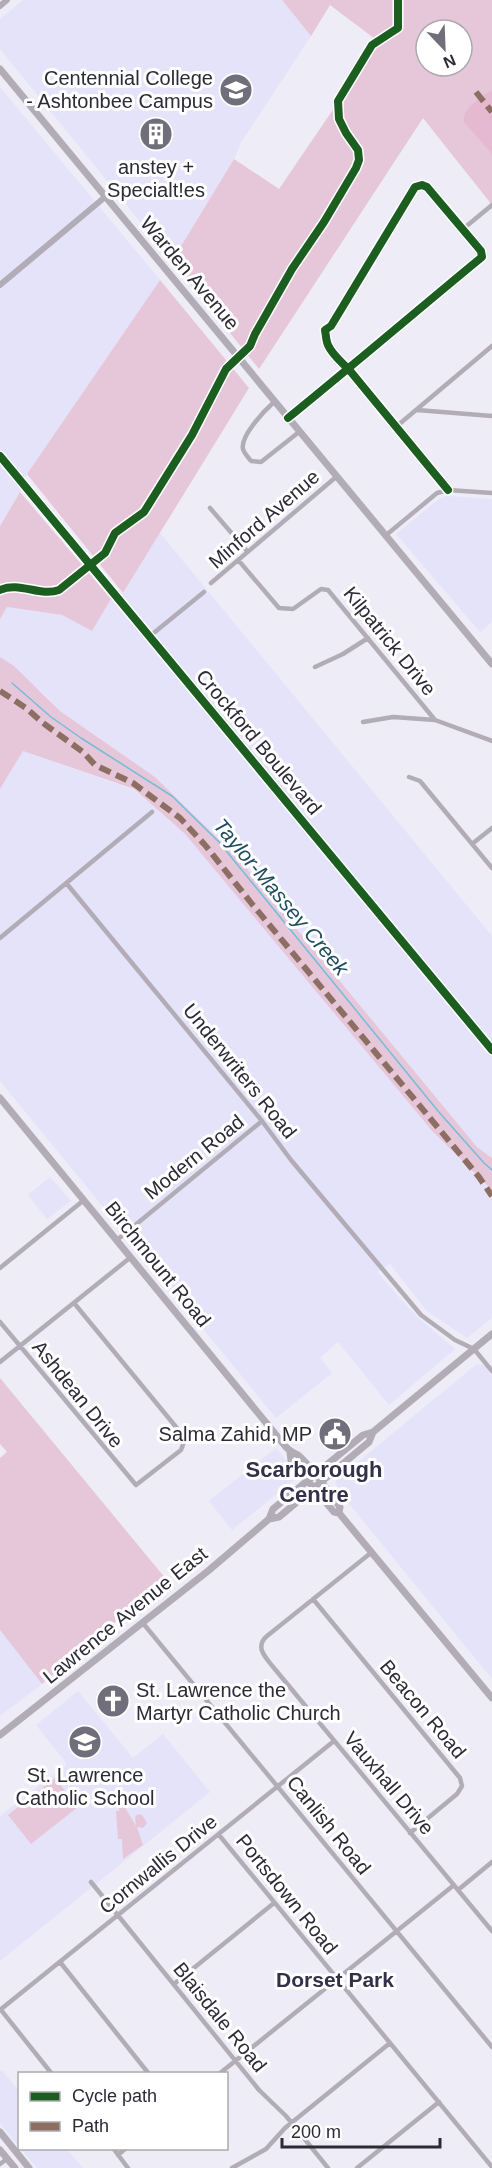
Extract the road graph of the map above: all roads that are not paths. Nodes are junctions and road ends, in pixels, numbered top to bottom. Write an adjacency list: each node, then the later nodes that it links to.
1 (7, 0): 2 (street)
2 (0, 6)
3 (0, 69): 4 (main road, Warden Avenue)
4 (105, 197): 7 (street); 10 (main road, Warden Avenue)
5 (492, 206): 6 (street)
6 (463, 230): 9 (street); 9 (street)
7 (0, 285)
8 (492, 346): 11 (street)
9 (348, 368): 13 (street); 14 (street)
10 (274, 402): 13 (main road, Warden Avenue); 15 (street)
11 (416, 410): 12 (street); 14 (street)
12 (492, 416)
13 (288, 418): 15 (main road, Warden Avenue)
14 (397, 426): 18 (street)
15 (299, 432): 17 (main road, Warden Avenue)
16 (0, 456): 26 (street, Crockford Boulevard)
17 (336, 477): 21 (main road, Warden Avenue); 22 (street, Minford Avenue)
18 (448, 490): 19 (street); 21 (street)
19 (492, 493)
20 (210, 508): 22 (street)
21 (385, 536): 28 (main road, Warden Avenue)
22 (247, 551): 23 (street, Minford Avenue)
23 (239, 561): 24 (street, Minford Avenue); 27 (street, Kilpatrick Drive)
24 (211, 584)
25 (204, 592): 26 (street, Minford Avenue)
26 (150, 636): 40 (street, Crockford Boulevard)
27 (368, 638): 29 (street); 30 (street, Kilpatrick Drive)
28 (492, 664)
29 (315, 667)
30 (435, 720): 31 (street); 32 (street)
31 (363, 722)
32 (492, 741)
33 (409, 777): 36 (street)
34 (152, 812): 38 (street)
35 (492, 828): 36 (street)
36 (472, 844): 37 (street)
37 (492, 868)
38 (67, 884): 39 (street); 42 (street, Underwriters Road)
39 (0, 938)
40 (492, 1050)
41 (1, 1102): 43 (main road, Birchmount Road)
42 (262, 1121): 44 (street, Modern Road); 51 (street, Underwriters Road)
43 (84, 1200): 44 (main road, Birchmount Road); 46 (street)
44 (117, 1240): 45 (main road, Birchmount Road)
45 (131, 1257): 47 (street); 55 (main road, Birchmount Road)
46 (0, 1268)
47 (74, 1303): 50 (street); 50 (street, Ashdean Drive)
48 (0, 1322): 50 (street, Ashdean Drive)
49 (492, 1334): 51 (main road, Lawrence Avenue East)
50 (20, 1346): 52 (street)
51 (474, 1349): 53 (street); 54 (main road, Lawrence Avenue East)
52 (0, 1362)
53 (492, 1371)
54 (373, 1432): 56 (main road, Lawrence Avenue East); 58 (main road, Lawrence Avenue East)
55 (290, 1452): 56 (main road, Birchmount Road); 57 (main road, Birchmount Road)
56 (314, 1474): 57 (main road, Lawrence Avenue East); 58 (main road, Birchmount Road)
57 (307, 1480): 59 (main road, Birchmount Road); 61 (main road, Lawrence Avenue East)
58 (321, 1482): 59 (main road, Lawrence Avenue East); 60 (main road, Birchmount Road)
59 (314, 1488): 60 (main road, Birchmount Road); 61 (main road, Lawrence Avenue East)
60 (339, 1513): 62 (main road, Birchmount Road)
61 (269, 1519): 64 (main road, Lawrence Avenue East)
62 (372, 1552): 63 (street); 65 (main road, Birchmount Road)
63 (313, 1599): 67 (street, Vauxhall Drive); 69 (street, Beacon Road)
64 (142, 1623): 66 (main road, Lawrence Avenue East); 68 (street, Canlish Road)
65 (492, 1698)
66 (0, 1735)
67 (334, 1741): 68 (street, Cornwallis Drive); 69 (street, Vauxhall Drive)
68 (278, 1787): 70 (street, Cornwallis Drive); 77 (street, Canlish Road)
69 (410, 1833): 73 (street, Vauxhall Drive)
70 (219, 1835): 75 (street, Portsdown Road); 76 (street, Cornwallis Drive)
71 (492, 1862): 74 (street)
72 (91, 1882): 76 (street, Blaisdale Road)
73 (454, 1885): 74 (street, Vauxhall Drive); 77 (street)
74 (458, 1890): 78 (street, Vauxhall Drive)
75 (274, 1903): 80 (street, Portsdown Road); 81 (street)
76 (119, 1915): 79 (street, Cornwallis Drive); 81 (street, Blaisdale Road)
77 (396, 1931): 80 (street); 84 (street, Canlish Road)
78 (492, 1931)
79 (60, 1962): 82 (street, Cornwallis Drive); 87 (street)
80 (337, 1979): 83 (street, Portsdown Road); 85 (street)
81 (174, 1984): 85 (street, Blaisdale Road)
82 (1, 2010): 86 (street)
83 (390, 2043): 89 (street, Portsdown Road); 90 (street)
84 (492, 2047)
85 (236, 2060): 88 (street); 90 (street, Blaisdale Road)
86 (51, 2072)
87 (148, 2072)
88 (220, 2072)
89 (439, 2102): 99 (street, Portsdown Road); 105 (street)
90 (291, 2122): 103 (street); 104 (street, Blaisdale Road)
91 (0, 2132): 95 (main road)
92 (0, 2150): 97 (main road)
93 (114, 2150): 96 (street)
94 (124, 2150): 96 (street)
95 (16, 2152): 97 (street); 101 (main road)
96 (118, 2155): 102 (street)
97 (7, 2159): 98 (street); 100 (main road)
98 (0, 2164)
99 (491, 2167)
100 (15, 2168)
101 (29, 2168)
102 (128, 2168)
103 (232, 2168)
104 (328, 2168)
105 (357, 2168)

